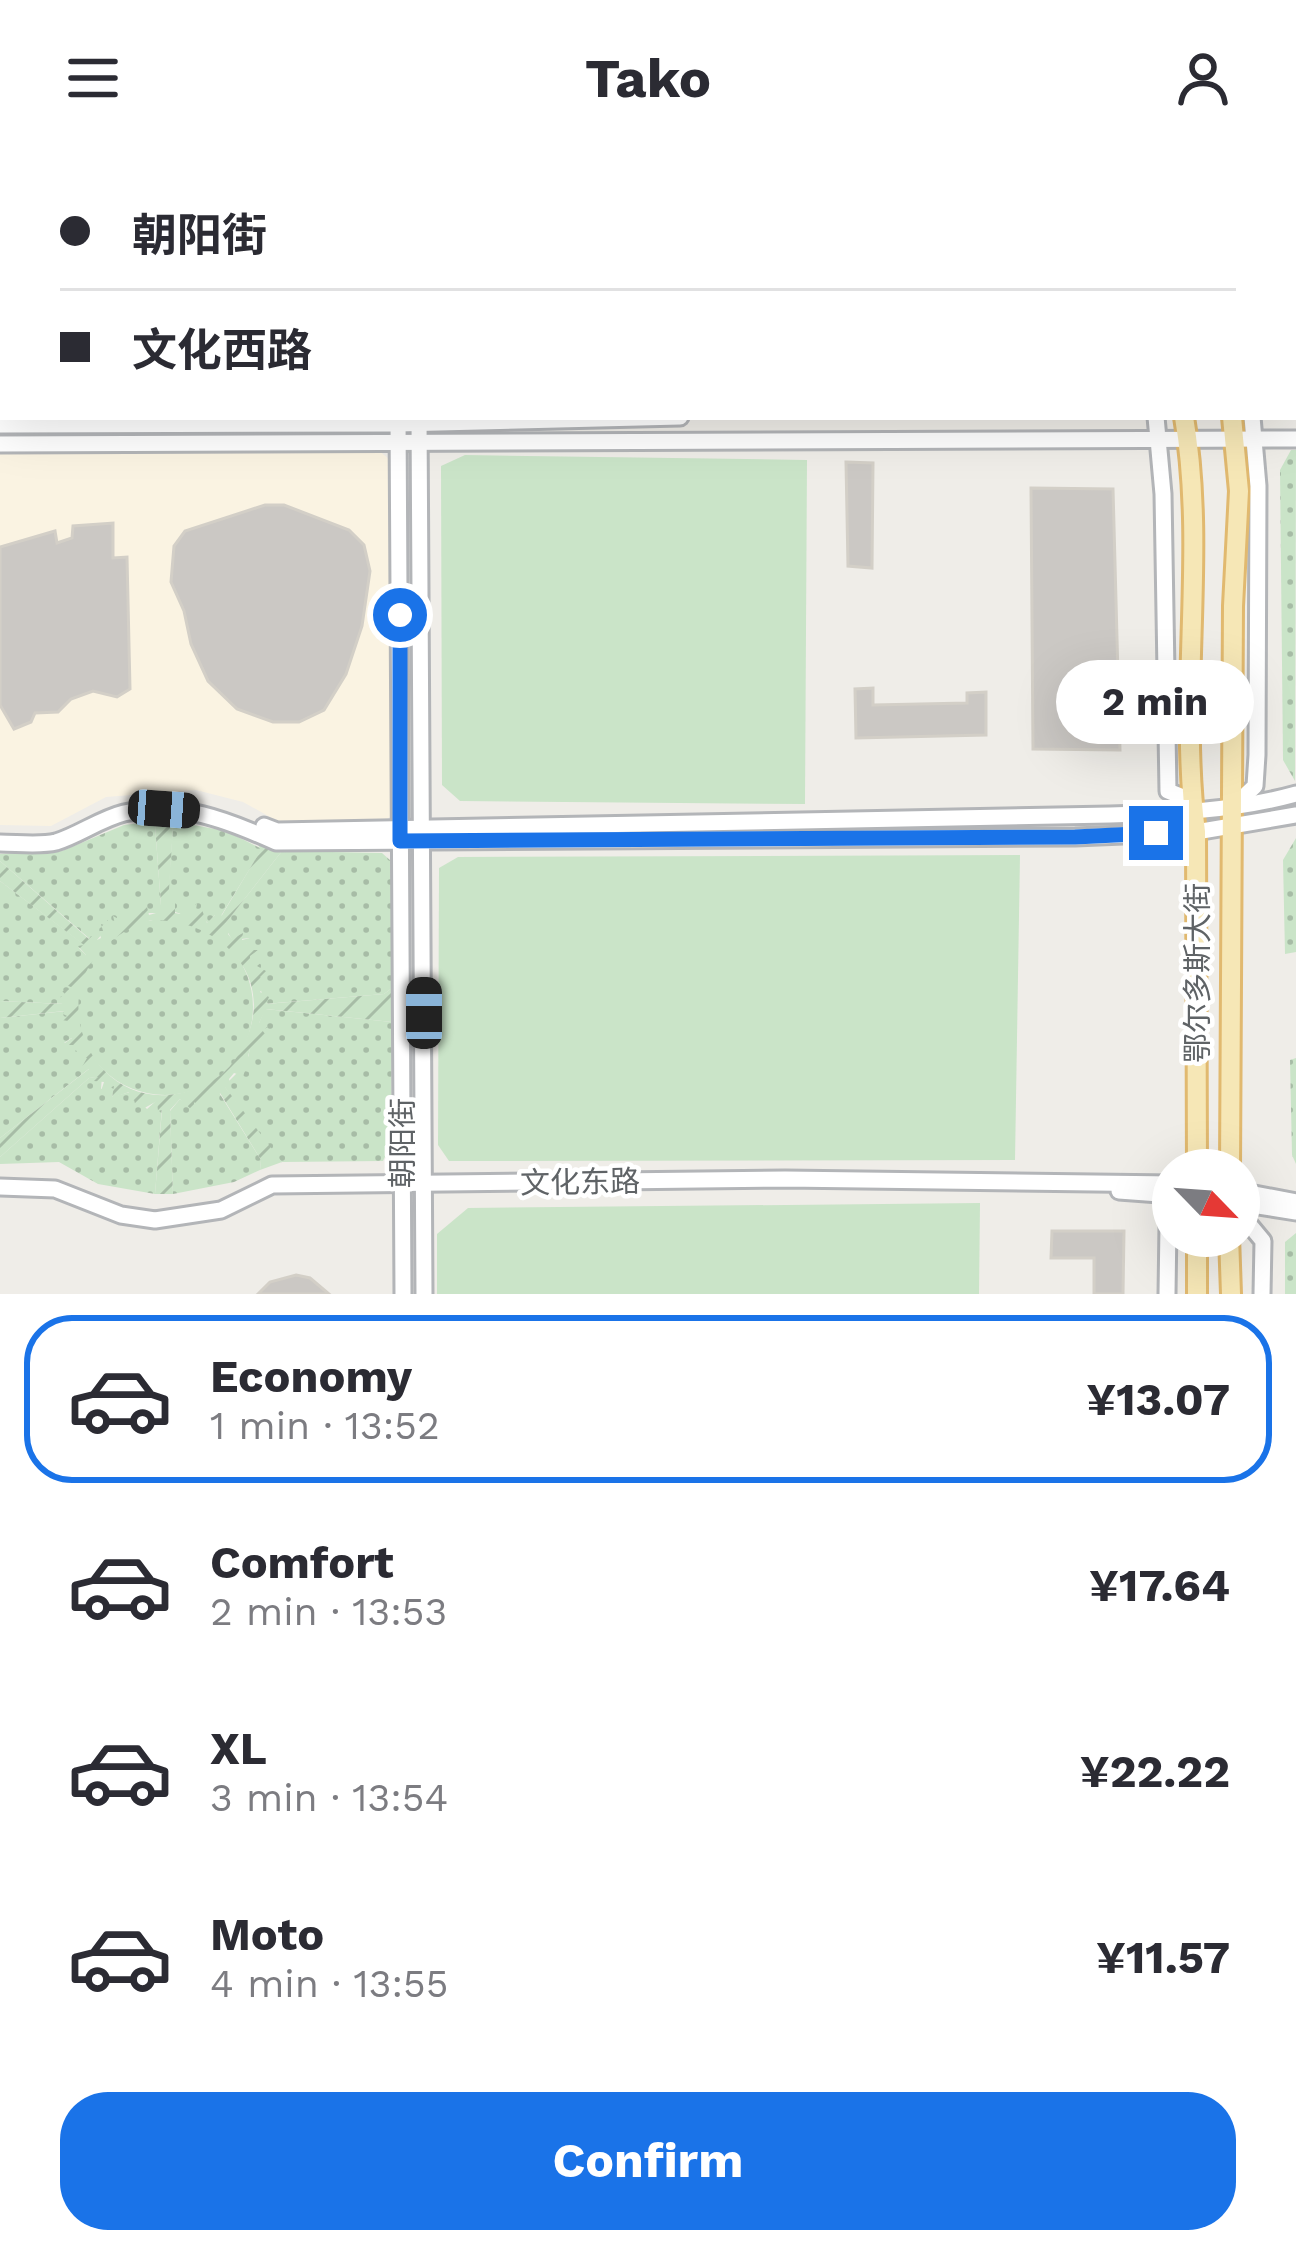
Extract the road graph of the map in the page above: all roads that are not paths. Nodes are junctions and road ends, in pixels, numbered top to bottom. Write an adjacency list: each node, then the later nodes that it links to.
1 (398, 420): 2 (street); 7 (street); 14 (street, 朝阳街)
2 (419, 420): 13 (street, 朝阳街)
3 (1156, 420): 9 (street)
4 (1185, 420): 10 (main road, 鄂尔多斯大街)
5 (1234, 420): 12 (main road, 鄂尔多斯大街)
6 (1251, 420): 12 (street)
7 (167, 421): 8 (street)
8 (0, 425)
9 (1158, 439): 10 (street); 13 (street); 17 (street)
10 (1188, 439): 12 (street); 17 (main road, 鄂尔多斯大街)
11 (1296, 439): 12 (street)
12 (1244, 440): 19 (main road, 鄂尔多斯大街)
13 (422, 441): 14 (street); 21 (street, 朝阳街)
14 (400, 443): 15 (street); 20 (street, 朝阳街)
15 (0, 444)
16 (1296, 794): 19 (street)
17 (1194, 815): 19 (street); 21 (street); 23 (main road, 鄂尔多斯大街)
18 (1296, 815): 19 (street)
19 (1231, 817): 24 (main road, 鄂尔多斯大街)
20 (400, 836): 21 (street); 22 (street); 26 (street, 朝阳街)
21 (423, 836): 27 (street, 朝阳街)
22 (0, 838)
23 (1197, 1149)
24 (1231, 1149)
25 (1152, 1184): 27 (street, 文化东路)
26 (402, 1189): 27 (street, 文化东路); 28 (street, 文化东路); 38 (street, 朝阳街)
27 (424, 1189): 29 (street, 文化东路); 39 (street, 朝阳街)
28 (0, 1191)
29 (1152, 1193)
30 (1260, 1194): 31 (street)
31 (1296, 1202)
32 (1260, 1206): 33 (street)
33 (1296, 1212)
34 (1260, 1238): 43 (street)
35 (1168, 1257): 40 (street)
36 (1197, 1257): 41 (main road)
37 (1230, 1257): 42 (main road)
38 (403, 1294)
39 (424, 1294)
40 (1167, 1294)
41 (1197, 1294)
42 (1231, 1294)
43 (1262, 1294)

